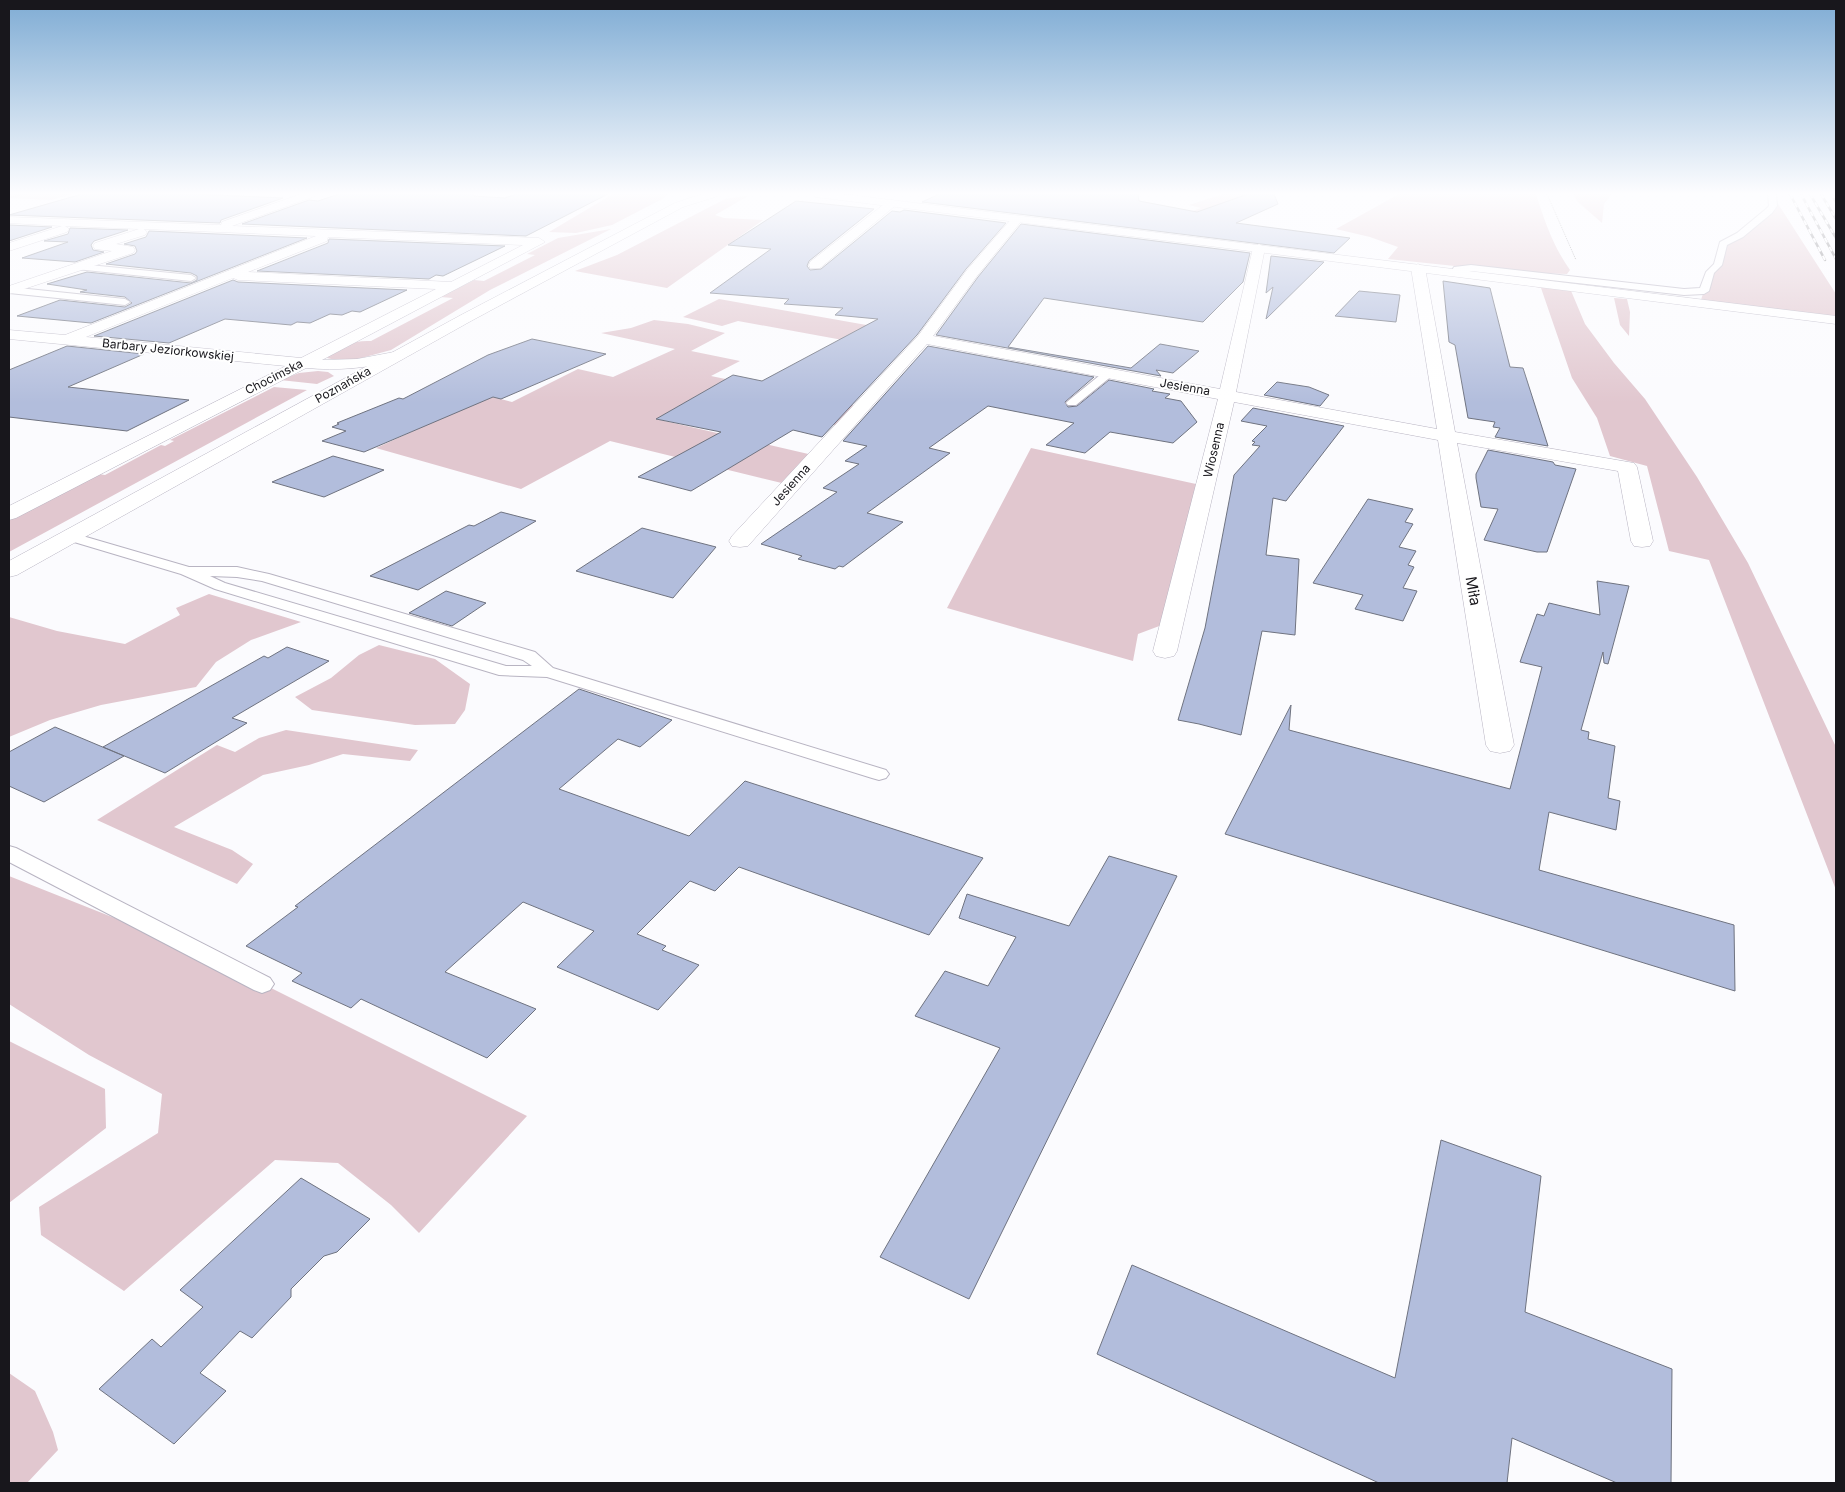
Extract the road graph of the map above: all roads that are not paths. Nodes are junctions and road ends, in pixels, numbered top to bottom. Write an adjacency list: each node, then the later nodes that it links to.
1 (91, 264): 9 (street)
2 (260, 264): 12 (street)
3 (496, 264): 14 (street, Chocimska)
4 (569, 264): 21 (street, Poznańska)
5 (980, 264): 20 (street, Jesienna)
6 (1256, 264): 26 (street, Wiosenna)
7 (1383, 264): 10 (street)
8 (1718, 264): 11 (lane)
9 (79, 268): 13 (lane); 15 (street)
10 (1418, 268): 11 (street); 28 (street, Miła)
11 (1454, 272): 17 (street)
12 (229, 276): 14 (street); 19 (street)
13 (191, 278)
14 (452, 286): 22 (street, Chocimska)
15 (9, 290): 16 (lane)
16 (125, 302)
17 (1836, 320)
18 (9, 334): 19 (street, Barbary Jeziorkowskiej)
19 (66, 340): 22 (street, Barbary Jeziorkowskiej)
20 (922, 340): 24 (street, Jesienna); 31 (street, Jesienna)
21 (394, 357): 23 (street, Barbary Jeziorkowskiej); 25 (street, Poznańska)
22 (301, 363): 23 (street, Barbary Jeziorkowskiej); 29 (street, Chocimska)
23 (327, 365): 25 (street, Barbary Jeziorkowskiej)
24 (1109, 373): 26 (street, Jesienna); 27 (lane)
25 (349, 382): 30 (street, Poznańska)
26 (1227, 395): 28 (street, Jesienna); 34 (street, Wiosenna)
27 (1072, 403)
28 (1447, 436): 32 (street); 35 (street, Miła)
29 (9, 514)
30 (69, 536): 33 (street, Poznańska); 36 (lane)
31 (740, 541)
32 (1642, 541)
33 (9, 570)
34 (1165, 651)
35 (1500, 745)
36 (879, 774)
37 (9, 853): 38 (lane)
38 (262, 984)

